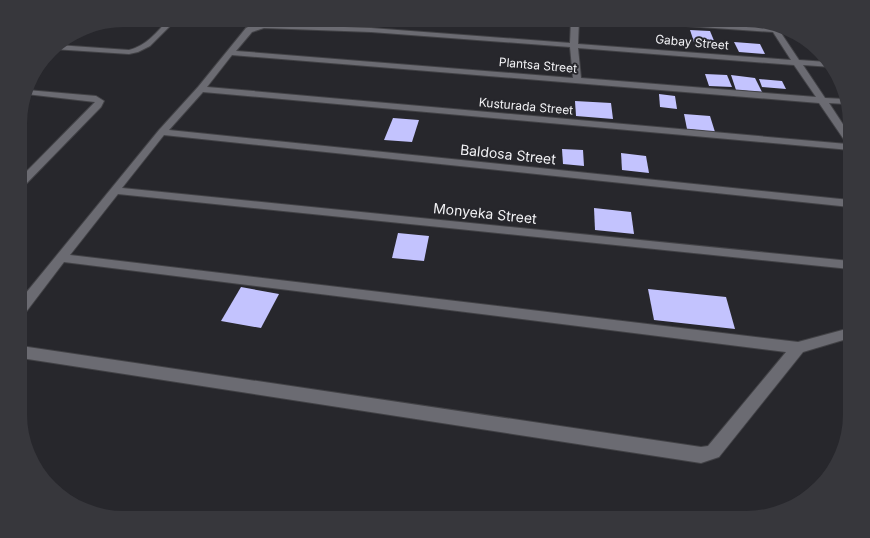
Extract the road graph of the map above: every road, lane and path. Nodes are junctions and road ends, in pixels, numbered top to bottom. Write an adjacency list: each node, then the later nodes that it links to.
1 (165, 27): 11 (street)
2 (255, 27): 12 (street, Gabay Street)
3 (291, 27): 8 (street, Gabay Street)
4 (373, 27): 8 (street)
5 (575, 27): 10 (street)
6 (733, 27): 7 (street)
7 (766, 29)
8 (371, 30): 10 (street, Gabay Street)
9 (780, 33): 13 (street)
10 (574, 44): 13 (street, Gabay Street); 15 (street)
11 (64, 48)
12 (230, 53): 15 (street, Plantsa Street); 16 (street)
13 (796, 62): 14 (street, Gabay Street); 18 (street)
14 (822, 64)
15 (578, 80): 18 (street, Plantsa Street)
16 (201, 89): 20 (street); 22 (street, Kusturada Street)
17 (32, 93): 23 (street)
18 (822, 100): 19 (street, Plantsa Street); 21 (street)
19 (840, 102)
20 (162, 132): 24 (street); 25 (street, Baldosa Street)
21 (843, 132)
22 (843, 147)
23 (27, 177)
24 (116, 191): 26 (street); 27 (street, Monyeka Street)
25 (843, 203)
26 (62, 258): 28 (street); 30 (street)
27 (843, 264)
28 (27, 301)
29 (843, 335): 30 (street)
30 (798, 348): 31 (street)
31 (27, 353)

